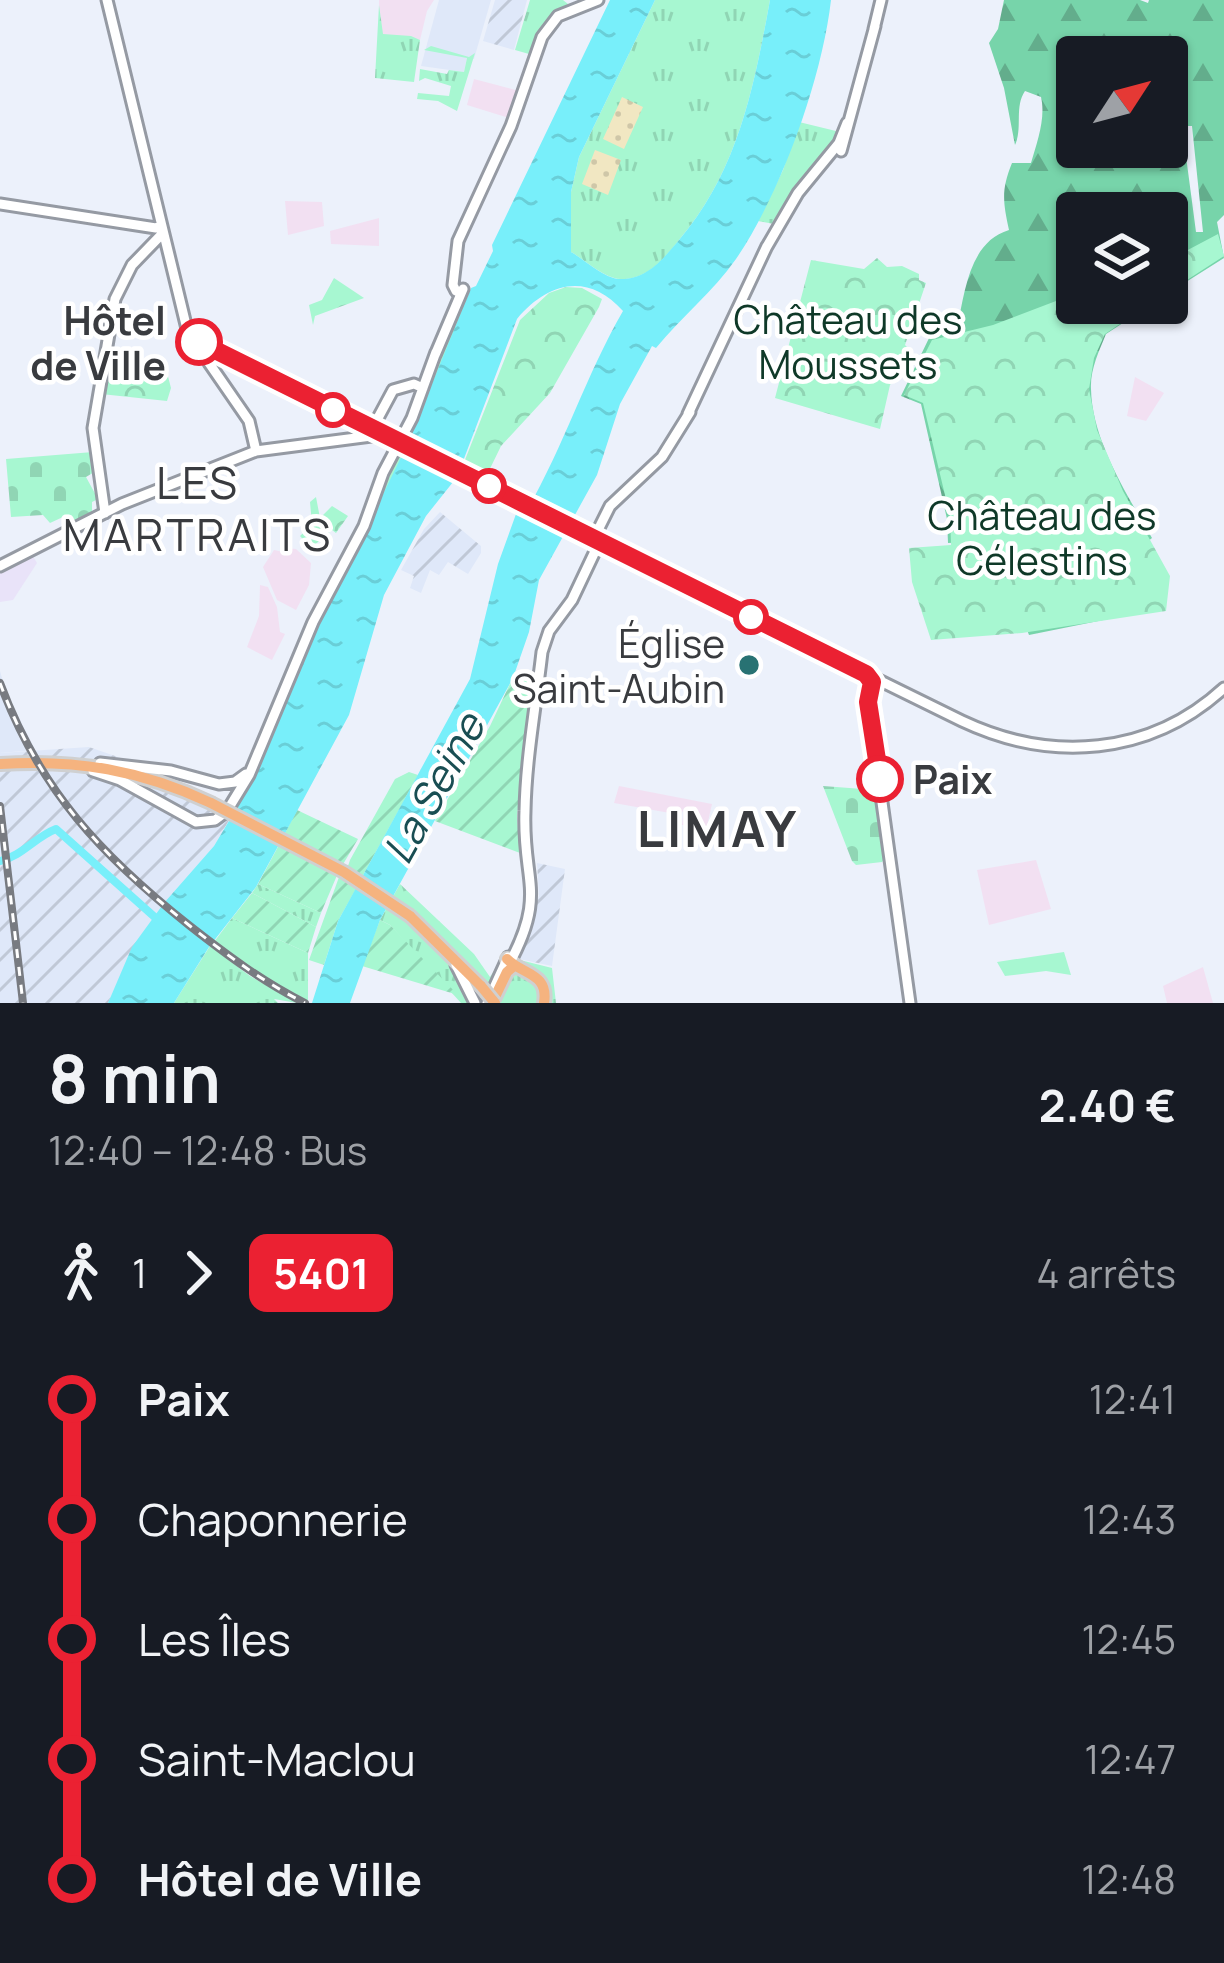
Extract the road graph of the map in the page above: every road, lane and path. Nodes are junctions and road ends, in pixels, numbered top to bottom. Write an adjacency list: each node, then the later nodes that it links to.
1 (105, 0): 5 (main road)
2 (599, 0): 7 (main road)
3 (881, 0): 12 (main road)
4 (0, 204): 5 (main road)
5 (158, 230): 6 (main road); 11 (main road)
6 (214, 350): 9 (main road); 10 (main road)
7 (422, 384): 8 (main road); 9 (main road); 18 (main road)
8 (378, 418): 9 (main road); 9 (main road)
9 (379, 435): 10 (main road); 12 (main road, bridge)
10 (256, 452): 11 (main road)
11 (105, 512): 13 (main road)
12 (598, 539): 14 (main road); 22 (main road)
13 (0, 566)
14 (879, 687): 15 (main road); 26 (main road)
15 (1224, 690)
16 (83, 763): 18 (main road); 19 (main road); 20 (main road)
17 (52, 765): 18 (main road); 19 (main road); 20 (main road)
18 (253, 765)
19 (0, 766)
20 (150, 778): 21 (main road, bridge)
21 (431, 935): 23 (main road, bridge); 24 (main road)
22 (511, 961): 23 (main road); 25 (main road)
23 (493, 1002)
24 (475, 1003)
25 (546, 1003)
26 (909, 1003)

